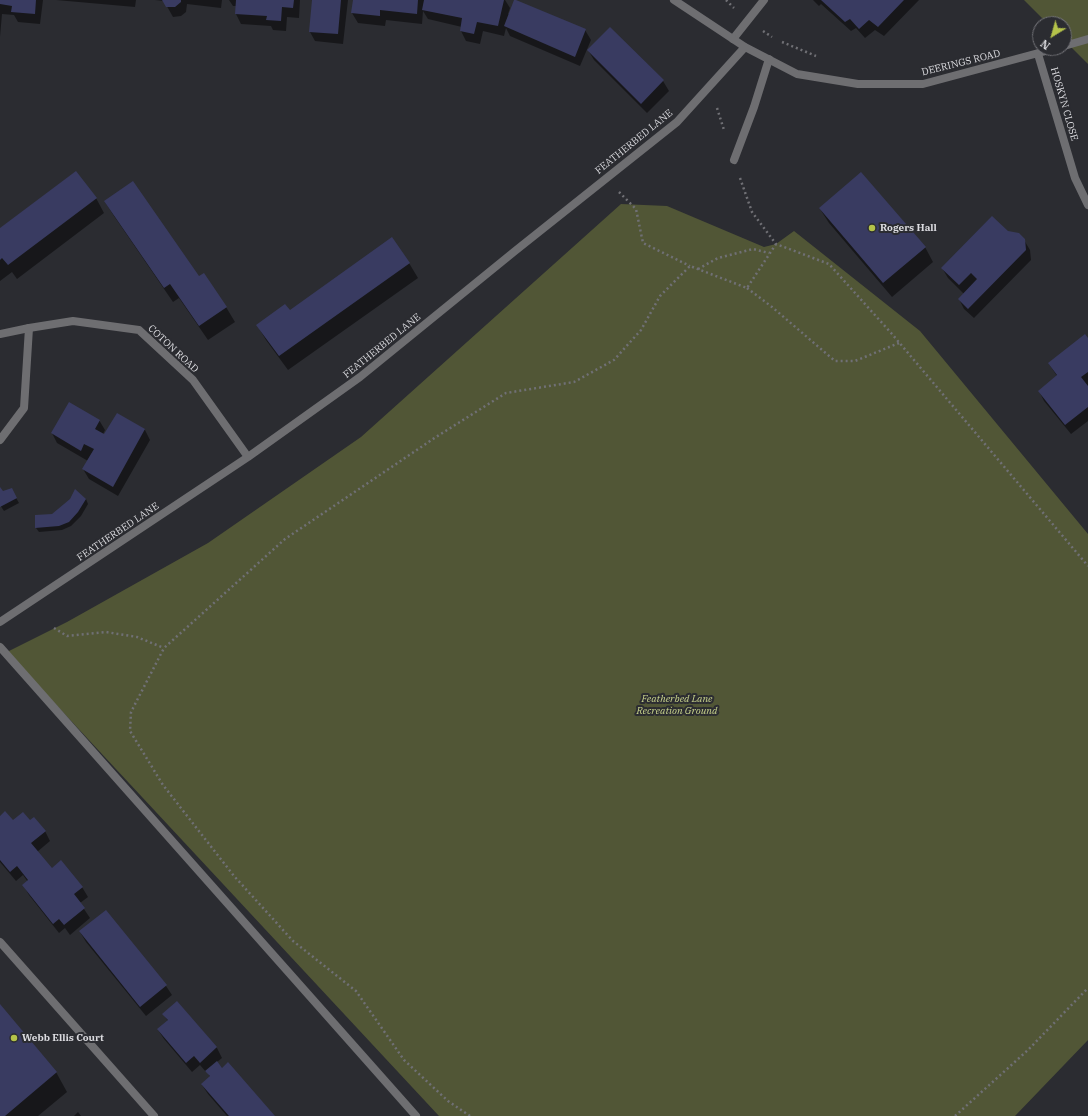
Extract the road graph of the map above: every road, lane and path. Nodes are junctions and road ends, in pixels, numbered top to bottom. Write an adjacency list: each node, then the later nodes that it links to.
1 (674, 0): 5 (street, DEERINGS ROAD)
2 (726, 0): 4 (path)
3 (764, 0): 4 (street)
4 (748, 21): 5 (street); 9 (path)
5 (733, 39): 8 (street, DEERINGS ROAD)
6 (1088, 39): 7 (street)
7 (1072, 44)
8 (745, 47): 12 (street, DEERINGS ROAD); 13 (street, FEATHERBED LANE)
9 (817, 56)
10 (1032, 56): 12 (street, DEERINGS ROAD)
11 (1039, 56): 16 (street, HOSKYN CLOSE)
12 (769, 60): 14 (street)
13 (709, 86): 14 (path); 15 (street, FEATHERBED LANE)
14 (734, 160): 17 (path)
15 (605, 178): 19 (path); 26 (street, FEATHERBED LANE)
16 (1088, 205)
17 (776, 244): 18 (path); 24 (path)
18 (769, 253): 20 (path); 21 (path)
19 (690, 266): 20 (path); 31 (path)
20 (698, 269): 21 (path)
21 (747, 288): 24 (path)
22 (28, 328): 23 (street, COTON ROAD); 25 (street); 26 (street, COTON ROAD)
23 (0, 334)
24 (899, 343): 27 (path)
25 (0, 440)
26 (248, 457): 28 (street, FEATHERBED LANE)
27 (1088, 566)
28 (0, 622)
29 (54, 628): 31 (path)
30 (0, 646): 35 (street)
31 (164, 648): 36 (path)
32 (0, 942): 34 (street)
33 (1088, 988): 37 (path)
34 (154, 1116)
35 (416, 1116)
36 (470, 1116)
37 (956, 1116)

